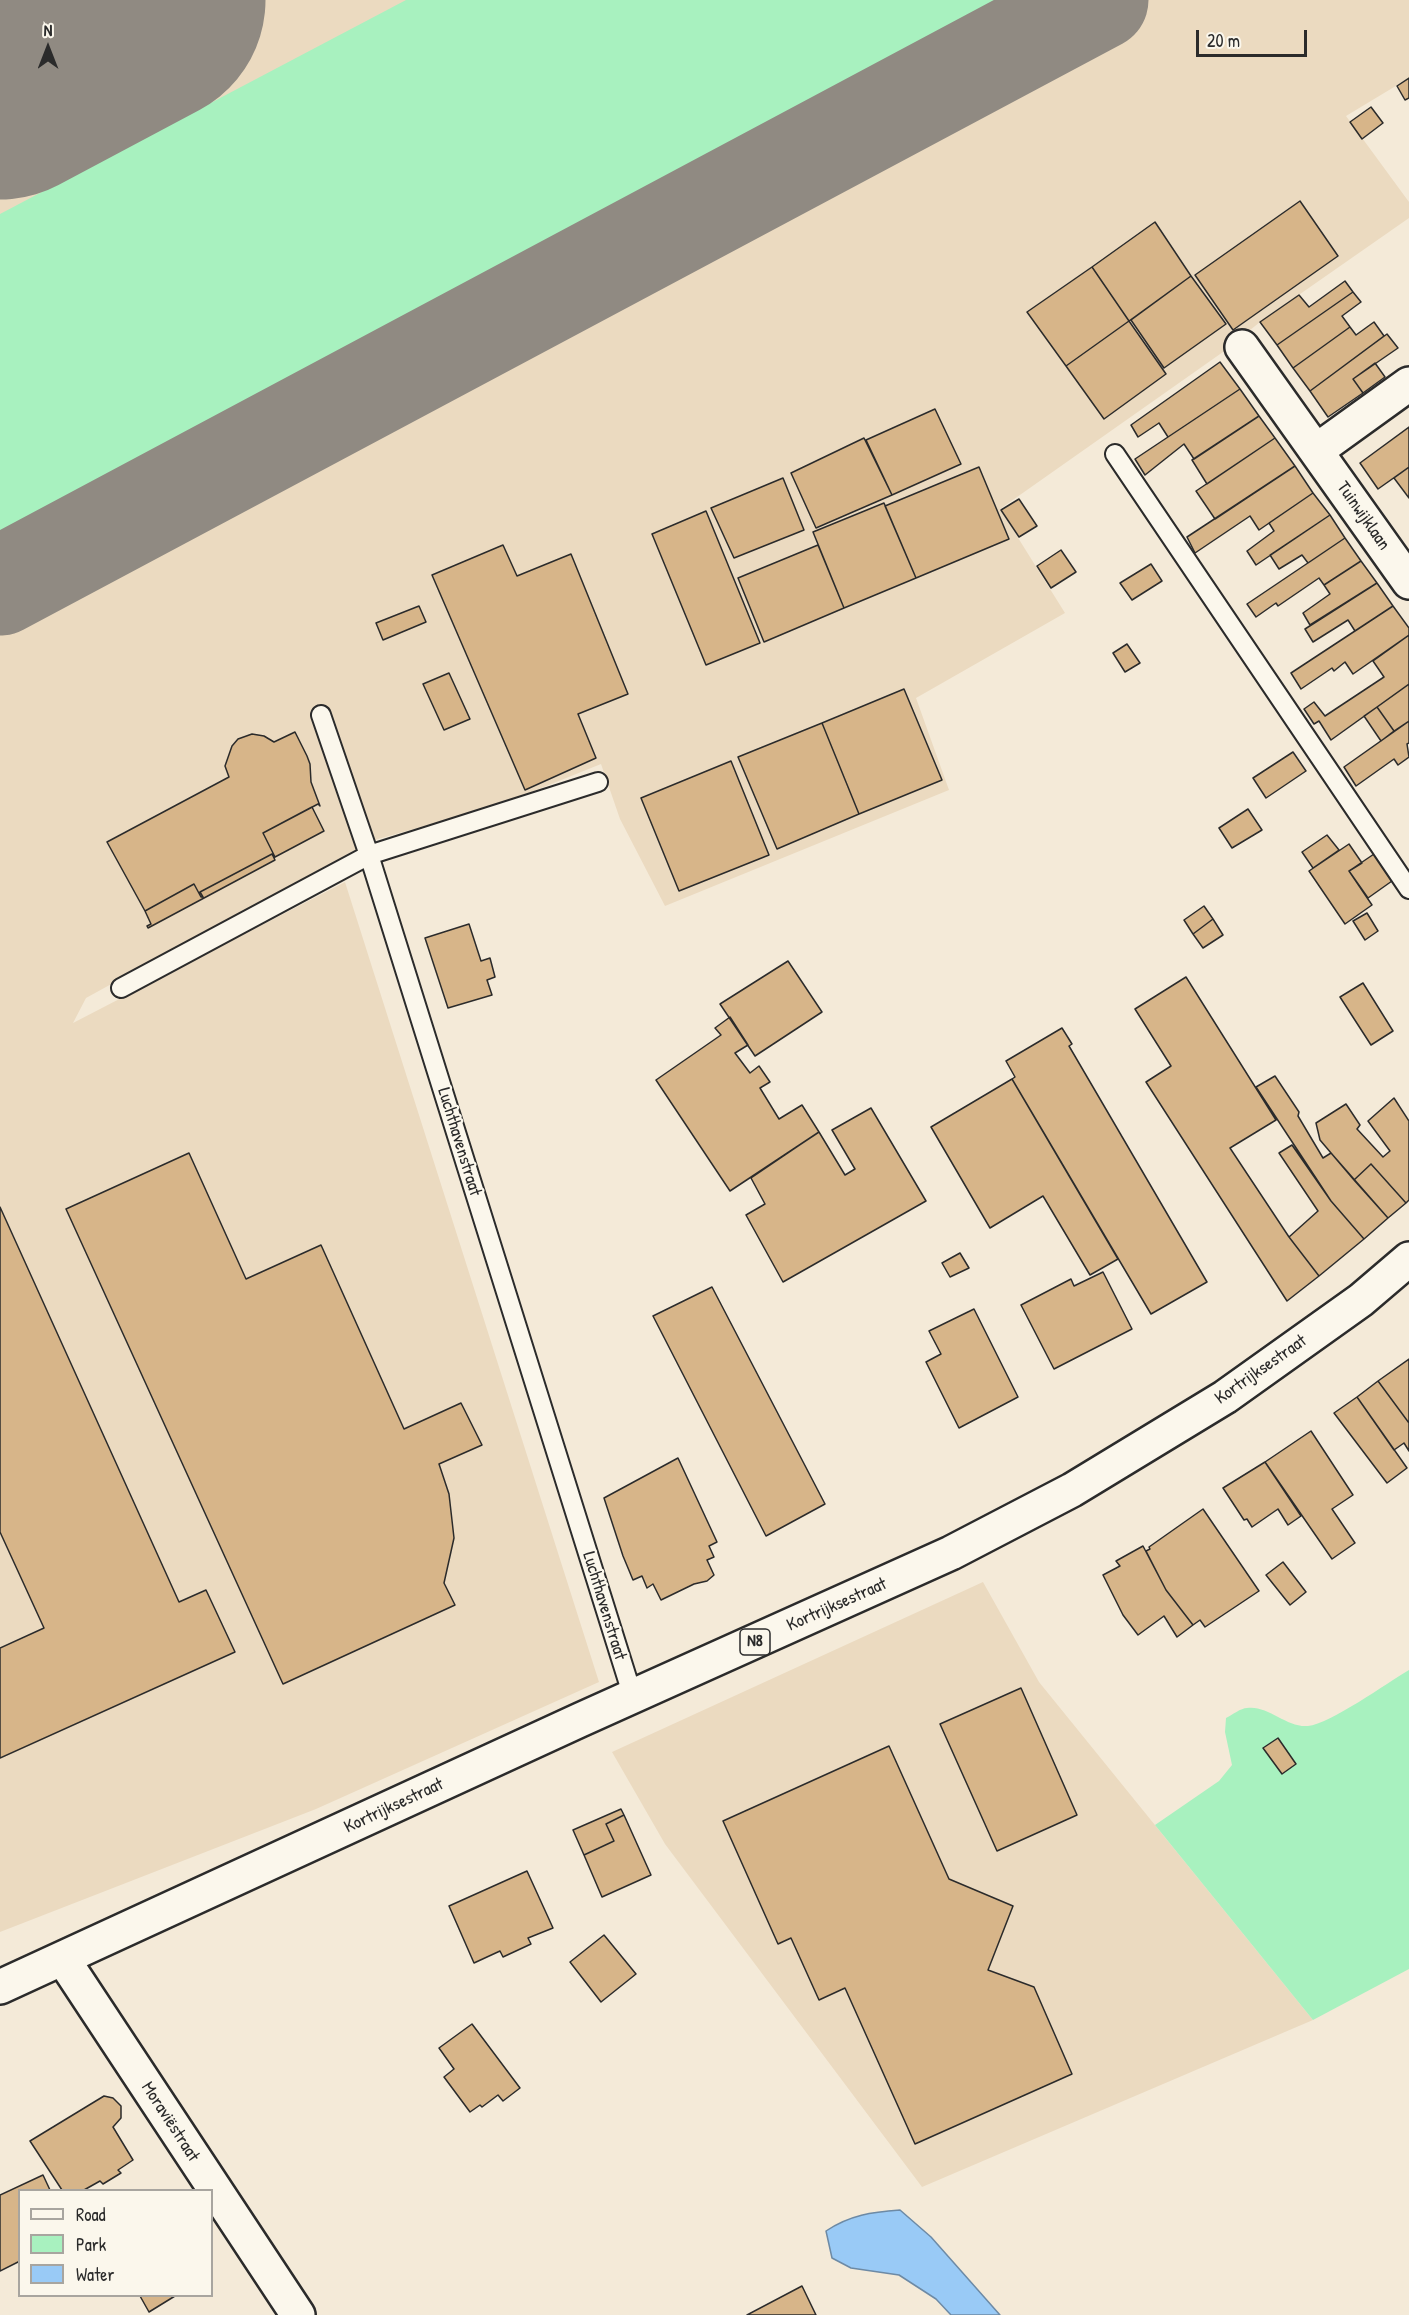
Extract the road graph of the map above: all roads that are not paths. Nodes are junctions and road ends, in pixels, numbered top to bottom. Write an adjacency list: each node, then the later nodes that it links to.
1 (1242, 346): 3 (main road, Tuinwijklaan)
2 (1409, 384): 3 (main road)
3 (1317, 450): 5 (main road, Tuinwijklaan)
4 (1115, 454): 9 (lane)
5 (1409, 582)
6 (321, 715): 8 (lane, Luchthavenstraat)
7 (598, 782): 8 (lane)
8 (369, 855): 10 (lane); 12 (lane, Luchthavenstraat)
9 (1409, 889)
10 (121, 988)
11 (1409, 1258): 12 (main road, Kortrijksestraat / N8)
12 (633, 1697): 13 (main road, Kortrijksestraat / N8)
13 (63, 1959): 14 (main road, N8); 15 (main road, Moraviëstraat)
14 (0, 1987)
15 (298, 2315)

